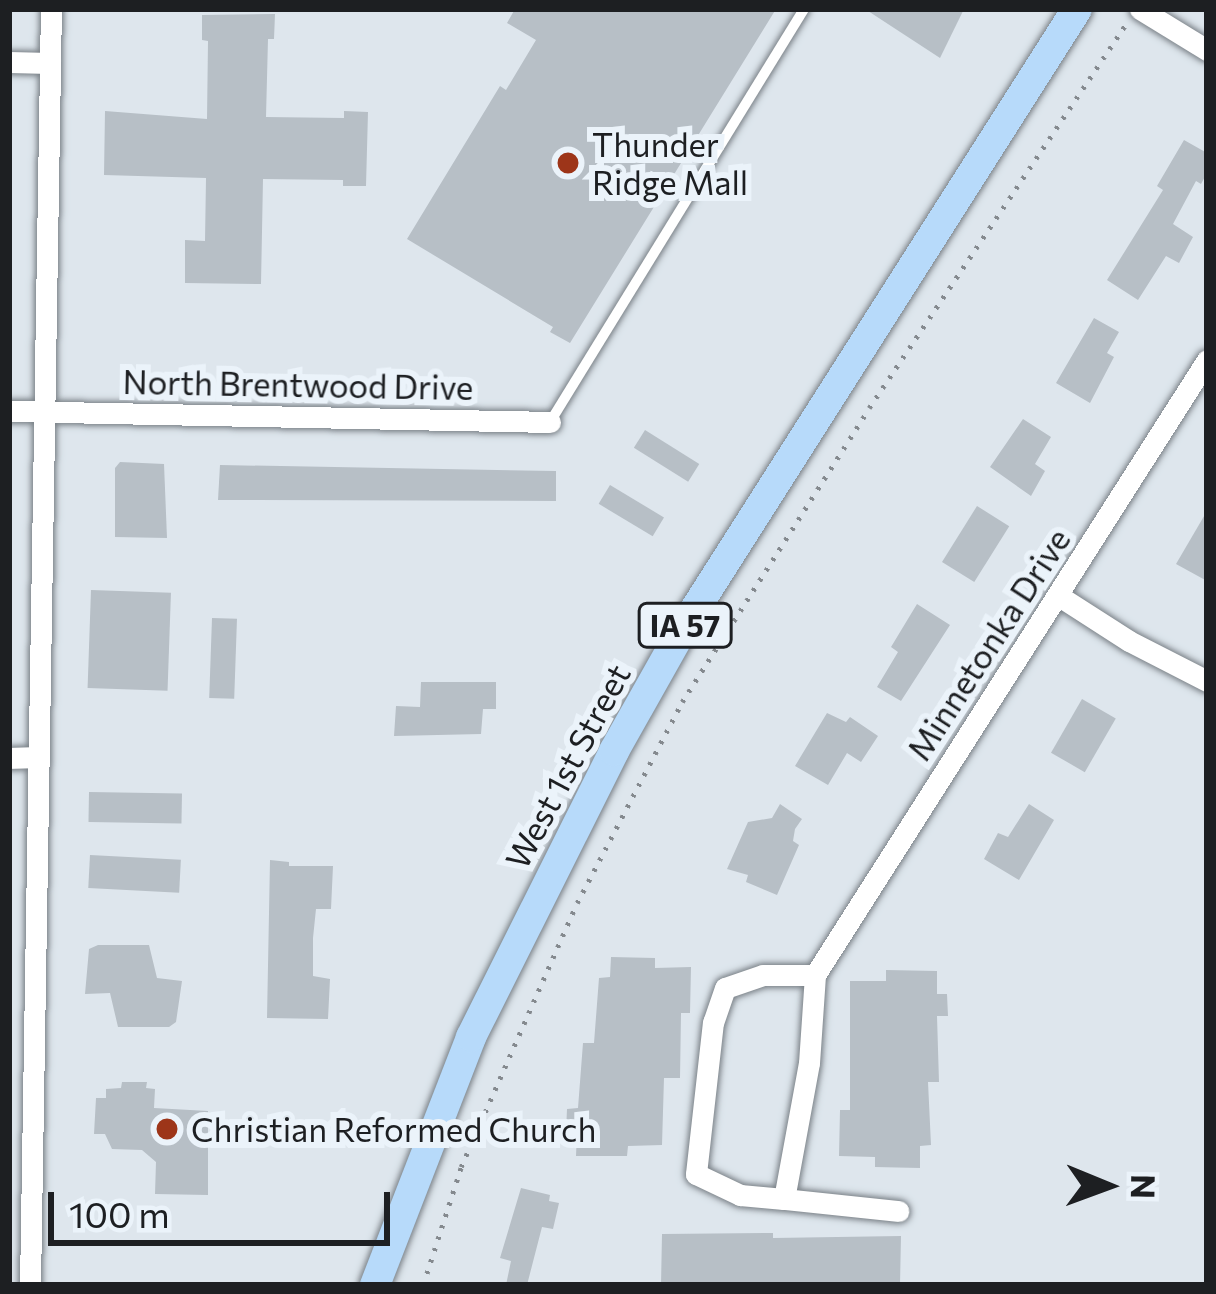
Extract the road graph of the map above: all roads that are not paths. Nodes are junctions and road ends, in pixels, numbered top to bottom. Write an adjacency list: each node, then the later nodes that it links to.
1 (51, 9): 7 (street)
2 (804, 9): 11 (lane)
3 (1077, 9): 20 (main road, West 1st Street / IA 57)
4 (1138, 9): 5 (street)
5 (1207, 50)
6 (9, 62): 7 (street)
7 (50, 63): 10 (street)
8 (1207, 360): 12 (street, Minnetonka Drive)
9 (9, 410): 10 (street, North Brentwood Drive)
10 (44, 411): 11 (street, North Brentwood Drive); 15 (street)
11 (550, 422)
12 (1059, 596): 13 (street); 16 (street, Minnetonka Drive)
13 (1207, 681)
14 (9, 758): 15 (street)
15 (37, 758): 19 (street)
16 (819, 969): 17 (street); 17 (street)
17 (784, 1199): 18 (street)
18 (898, 1211)
19 (30, 1285)
20 (375, 1285)

